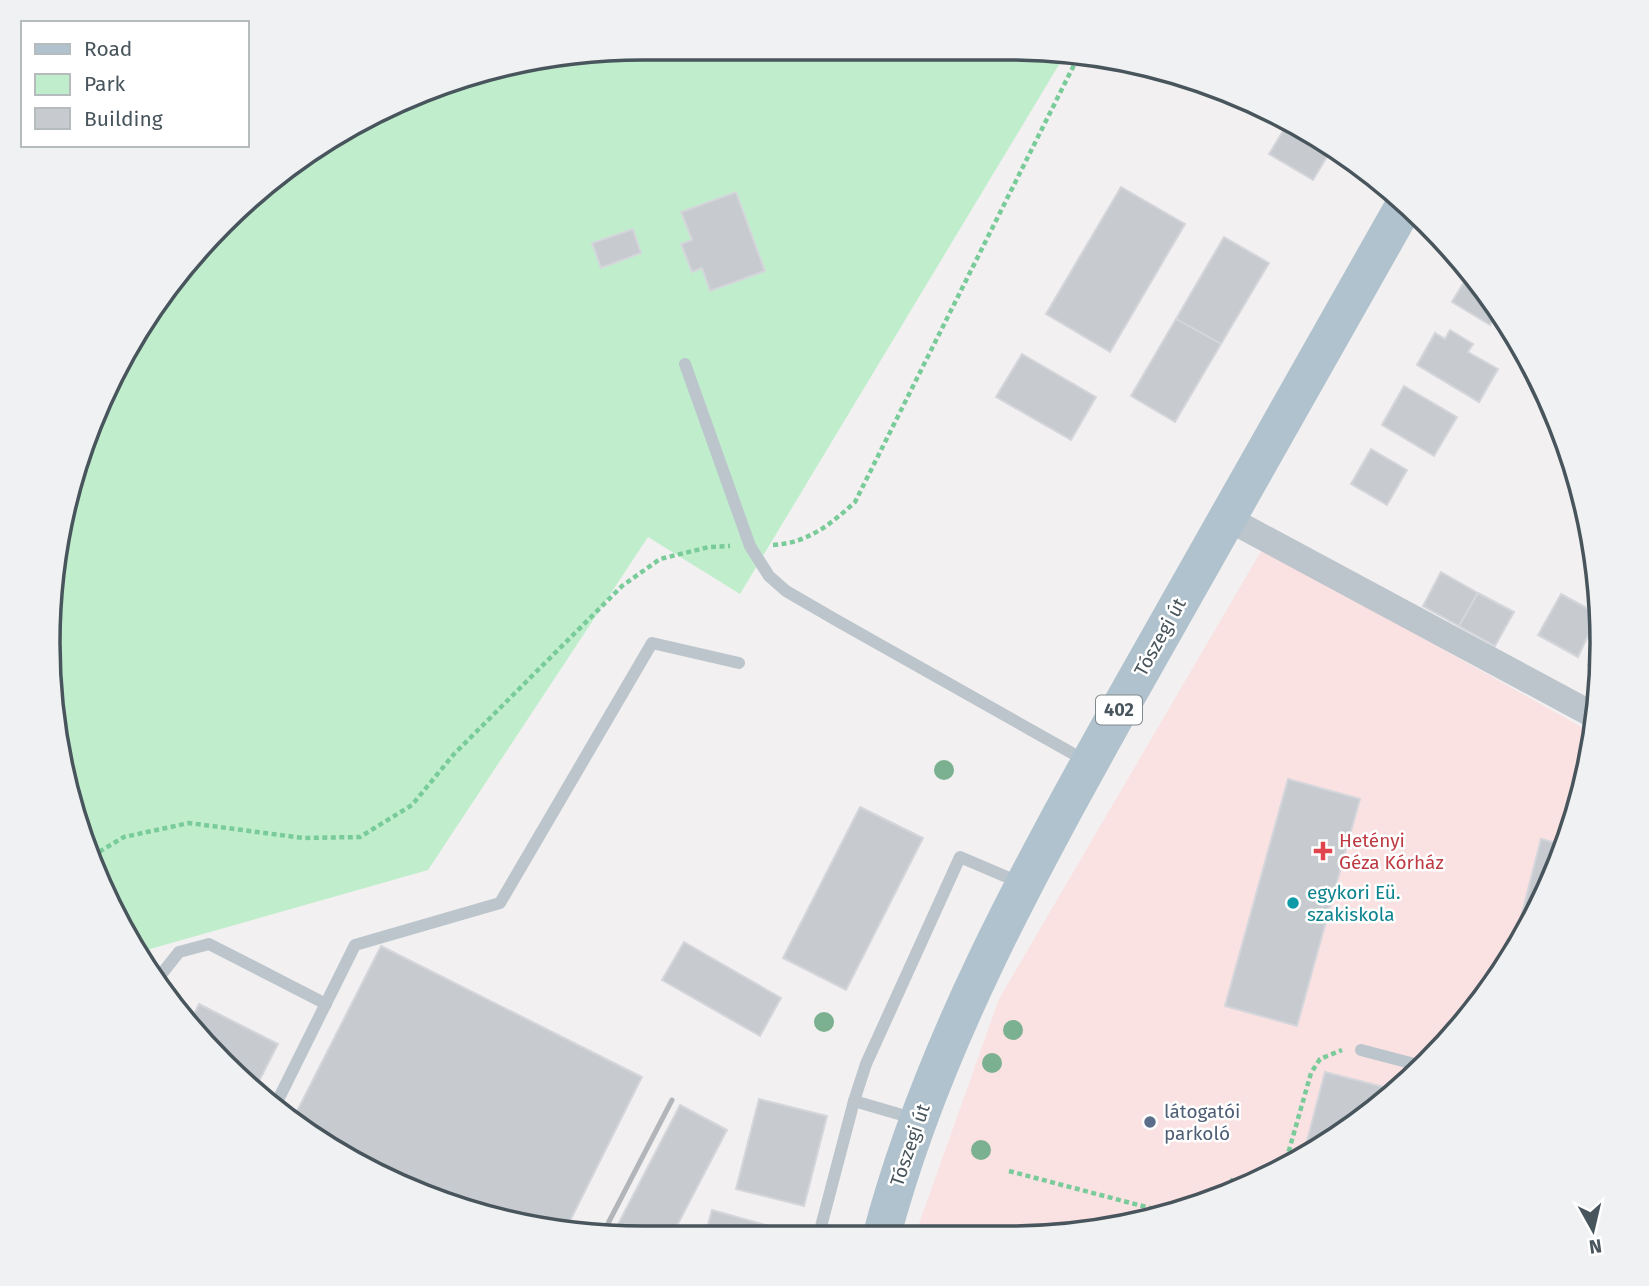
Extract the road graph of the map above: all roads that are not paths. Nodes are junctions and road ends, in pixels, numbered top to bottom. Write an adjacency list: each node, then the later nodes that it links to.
1 (1400, 213): 3 (main road, Tószegi út / 402)
2 (685, 364): 6 (lane)
3 (1227, 518): 5 (street); 6 (main road, Tószegi út / 402)
4 (738, 663): 9 (lane)
5 (1586, 711)
6 (1090, 763): 7 (main road, Tószegi út / 402)
7 (1026, 885): 13 (lane); 14 (main road, Tószegi út / 402)
8 (162, 973): 9 (lane)
9 (326, 1004): 12 (lane)
10 (1361, 1050): 11 (lane)
11 (1411, 1063)
12 (279, 1099)
13 (854, 1101): 14 (lane); 15 (lane)
14 (918, 1120): 16 (main road, Tószegi út / 402)
15 (821, 1226)
16 (885, 1226)

